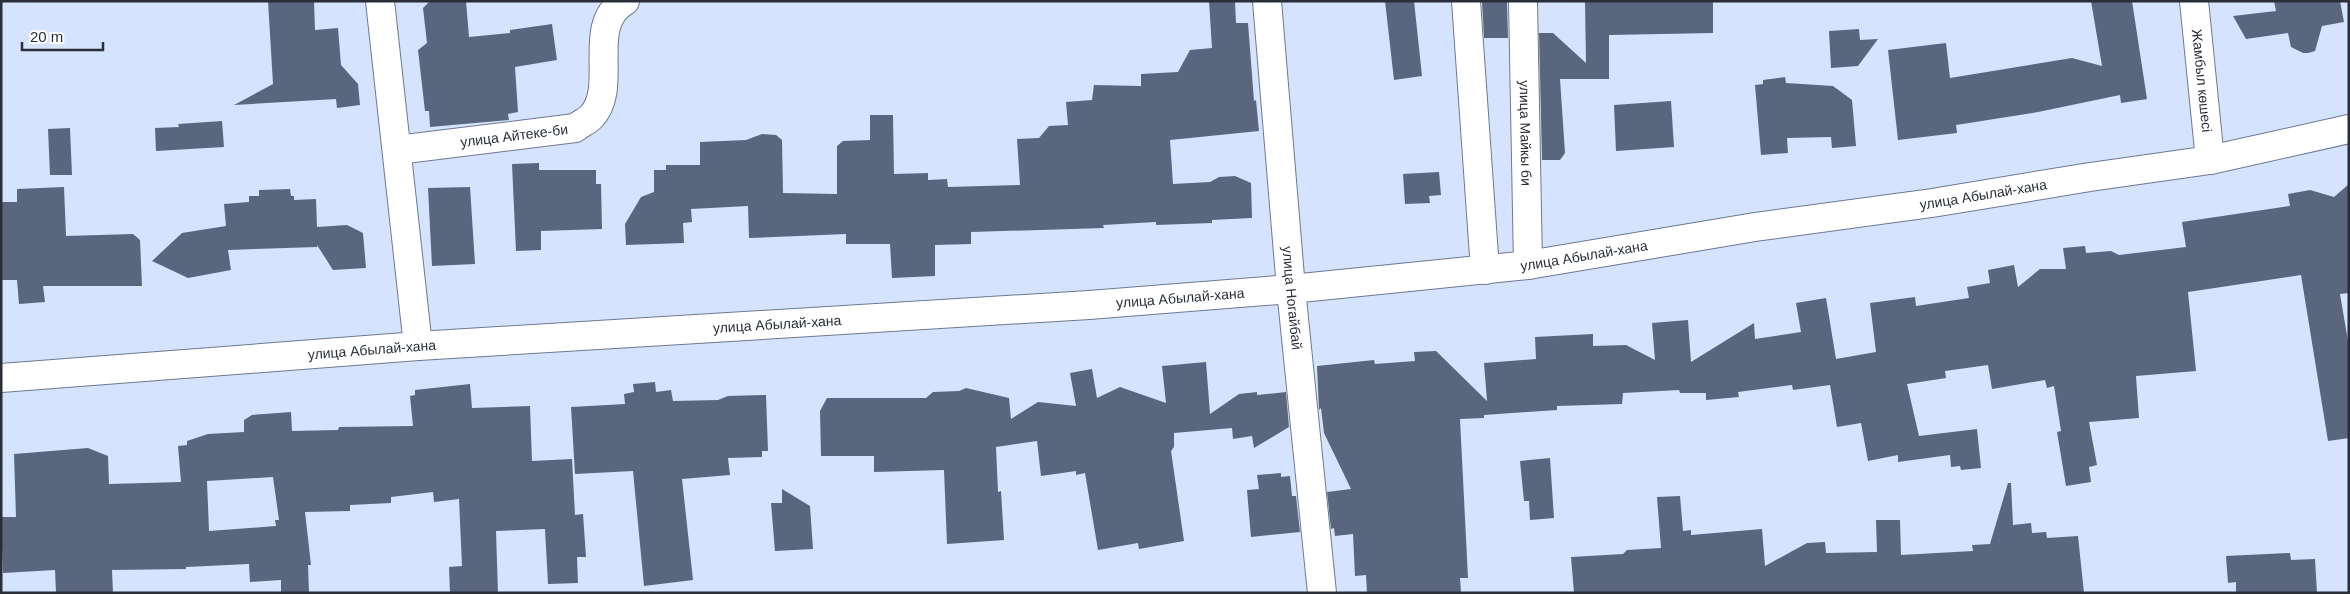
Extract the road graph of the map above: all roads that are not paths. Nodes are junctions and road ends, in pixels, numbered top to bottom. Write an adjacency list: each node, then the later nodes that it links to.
1 (380, 1): 8 (street)
2 (625, 1): 8 (street, улица Айтеке-би)
3 (1267, 1): 12 (street, улица Ногайбай)
4 (1466, 1): 11 (street)
5 (1523, 1): 10 (street, улица Майкы би)
6 (2194, 1): 9 (street, Жамбыл көшесі)
7 (2349, 129): 9 (street, улица Абылай-хана)
8 (397, 150): 13 (street)
9 (2210, 160): 10 (street, улица Абылай-хана)
10 (1528, 265): 11 (street, улица Абылай-хана)
11 (1485, 270): 12 (street, улица Абылай-хана)
12 (1291, 289): 13 (street, улица Абылай-хана); 15 (street, улица Ногайбай)
13 (418, 346): 14 (street, улица Абылай-хана)
14 (1, 378)
15 (1322, 593)

